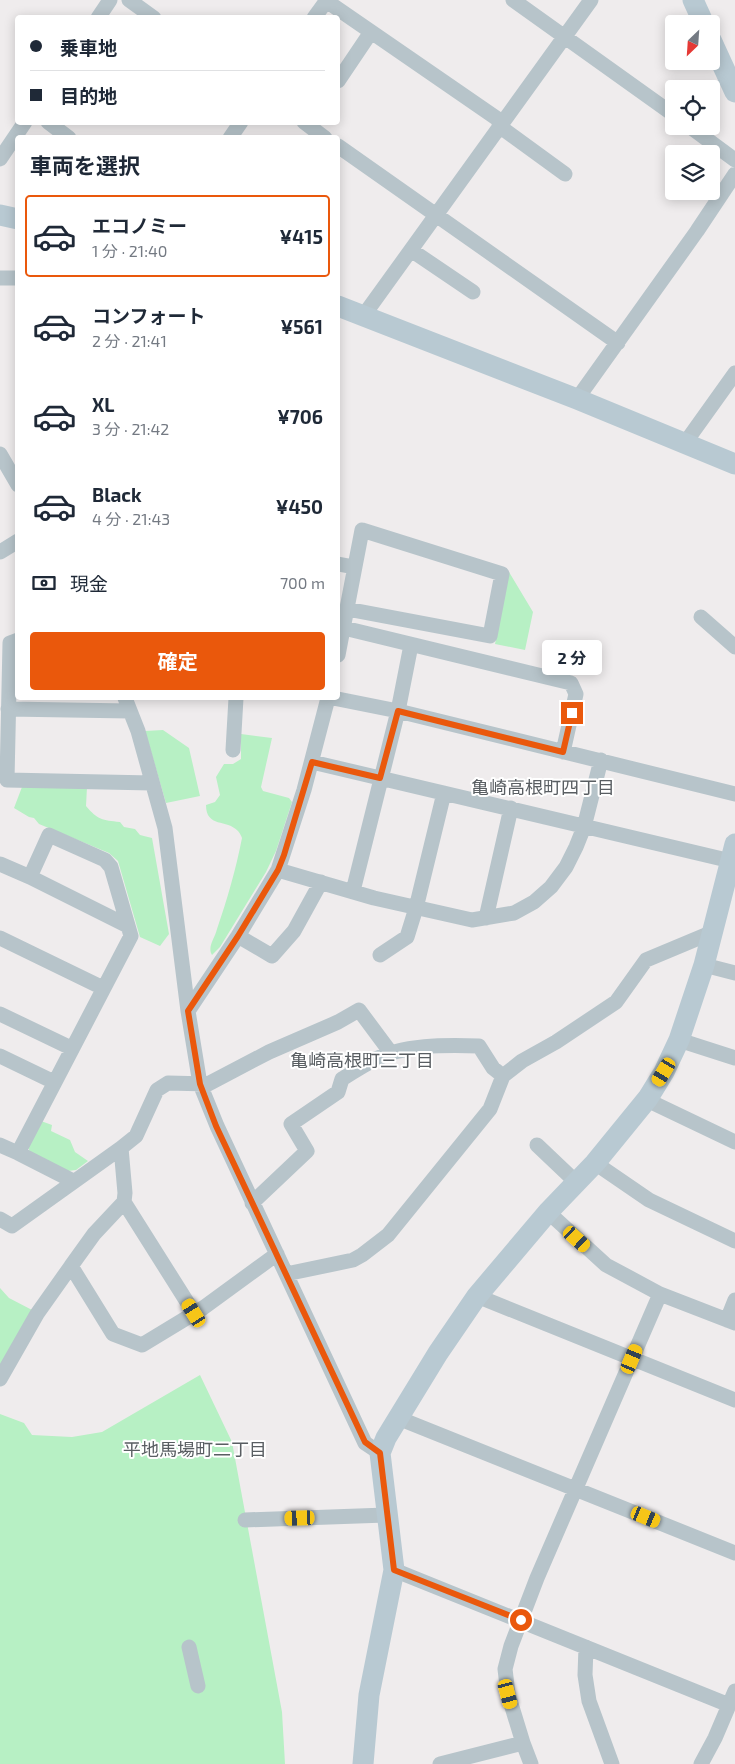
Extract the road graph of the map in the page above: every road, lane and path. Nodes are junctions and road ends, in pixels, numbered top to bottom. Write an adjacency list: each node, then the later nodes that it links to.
1 (110, 0): 7 (street)
2 (129, 0): 8 (street)
3 (326, 0): 9 (street); 11 (street)
4 (513, 0): 12 (street)
5 (591, 0): 12 (street)
6 (692, 0): 10 (street)
7 (100, 15)
8 (150, 15)
9 (316, 15)
10 (700, 15)
11 (371, 32): 14 (street); 17 (street)
12 (565, 36): 16 (street); 17 (street)
13 (720, 60): 15 (street)
14 (340, 78)
15 (735, 92)
16 (665, 108)
17 (500, 124): 27 (street); 30 (street)
18 (52, 125): 20 (street)
19 (308, 125): 21 (street)
20 (65, 135)
21 (321, 135)
22 (701, 135): 26 (street)
23 (15, 136): 25 (street)
24 (340, 147): 30 (street)
25 (0, 158)
26 (735, 160)
27 (565, 174)
28 (735, 174): 38 (street)
29 (0, 215): 31 (street)
30 (435, 215): 32 (street); 38 (street)
31 (15, 218)
32 (411, 250): 35 (street); 37 (street)
33 (0, 278): 34 (street)
34 (15, 278)
35 (473, 292)
36 (340, 307): 37 (street)
37 (364, 315): 40 (street)
38 (618, 343): 40 (street)
39 (735, 373): 41 (street)
40 (577, 399): 41 (street)
41 (685, 443): 43 (street)
42 (0, 454): 44 (street)
43 (735, 464)
44 (15, 480)
45 (15, 543): 46 (street)
46 (0, 552)
47 (340, 564): 48 (street)
48 (354, 567): 49 (street); 49 (street)
49 (347, 609): 51 (street)
50 (701, 618): 55 (street)
51 (344, 628): 53 (street); 54 (street)
52 (15, 641): 60 (street)
53 (340, 642)
54 (412, 645): 61 (street); 63 (street)
55 (735, 647)
56 (340, 699): 61 (street)
57 (236, 700): 62 (street)
58 (328, 700): 65 (street)
59 (128, 704): 60 (street); 67 (street)
60 (8, 709): 67 (street)
61 (398, 711): 63 (street); 66 (street)
62 (233, 750)
63 (563, 752): 64 (street)
64 (601, 760): 69 (street); 71 (street)
65 (312, 762): 66 (street); 74 (street)
66 (380, 778): 68 (street); 77 (street)
67 (152, 783): 88 (street)
68 (444, 792): 70 (street); 78 (street)
69 (735, 794)
70 (511, 808): 71 (street); 79 (street)
71 (584, 827): 72 (street); 79 (street)
72 (733, 852): 81 (street)
73 (0, 864): 75 (street)
74 (278, 870): 76 (street); 82 (street)
75 (30, 877): 80 (street); 80 (street)
76 (321, 882): 77 (street); 82 (street)
77 (353, 891): 78 (street)
78 (416, 908): 79 (street); 84 (street)
79 (486, 918)
80 (128, 926): 87 (street)
81 (713, 932): 85 (street); 95 (street)
82 (238, 936): 88 (street)
83 (0, 938): 87 (street)
84 (380, 954)
85 (704, 965): 86 (street); 90 (street)
86 (735, 974)
87 (103, 988): 91 (street)
88 (188, 1011): 97 (street)
89 (0, 1014): 91 (street)
90 (679, 1040): 94 (street); 98 (street)
91 (71, 1048): 96 (street)
92 (391, 1053): 95 (street); 97 (street); 108 (street)
93 (0, 1056): 96 (street)
94 (735, 1058)
95 (503, 1076): 115 (street)
96 (54, 1082): 103 (street)
97 (200, 1084): 102 (street); 108 (street)
98 (647, 1100): 99 (street); 104 (street)
99 (735, 1142)
100 (0, 1145): 103 (street)
101 (537, 1145): 106 (street)
102 (121, 1148): 105 (street); 107 (street)
103 (18, 1154): 105 (street)
104 (595, 1163): 106 (street); 112 (street)
105 (73, 1181): 110 (street)
106 (577, 1183): 109 (street)
107 (124, 1202): 114 (street); 119 (street)
108 (252, 1203): 113 (street)
109 (548, 1212): 116 (street); 117 (street)
110 (6, 1222): 111 (street)
111 (0, 1236)
112 (735, 1241)
113 (277, 1254): 115 (street); 119 (street)
114 (71, 1266): 119 (street); 122 (street)
115 (286, 1274): 125 (street)
116 (660, 1294): 120 (street); 121 (street)
117 (477, 1296): 121 (street); 124 (street)
118 (735, 1300): 120 (street)
119 (194, 1313)
120 (731, 1321)
121 (632, 1359): 123 (street); 126 (street)
122 (0, 1379)
123 (735, 1400)
124 (398, 1418): 125 (street); 126 (street)
125 (380, 1453): 127 (street)
126 (576, 1488): 129 (street); 131 (street)
127 (386, 1515): 128 (street); 130 (street)
128 (245, 1520)
129 (735, 1553)
130 (394, 1570): 131 (street); 137 (street)
131 (521, 1620): 133 (street); 136 (street)
132 (189, 1646): 134 (street)
133 (586, 1647): 135 (street); 140 (street)
134 (198, 1686)
135 (732, 1698): 141 (street)
136 (523, 1743): 138 (street); 139 (street)
137 (363, 1764)
138 (440, 1764)
139 (532, 1764)
140 (612, 1764)
141 (701, 1764)

